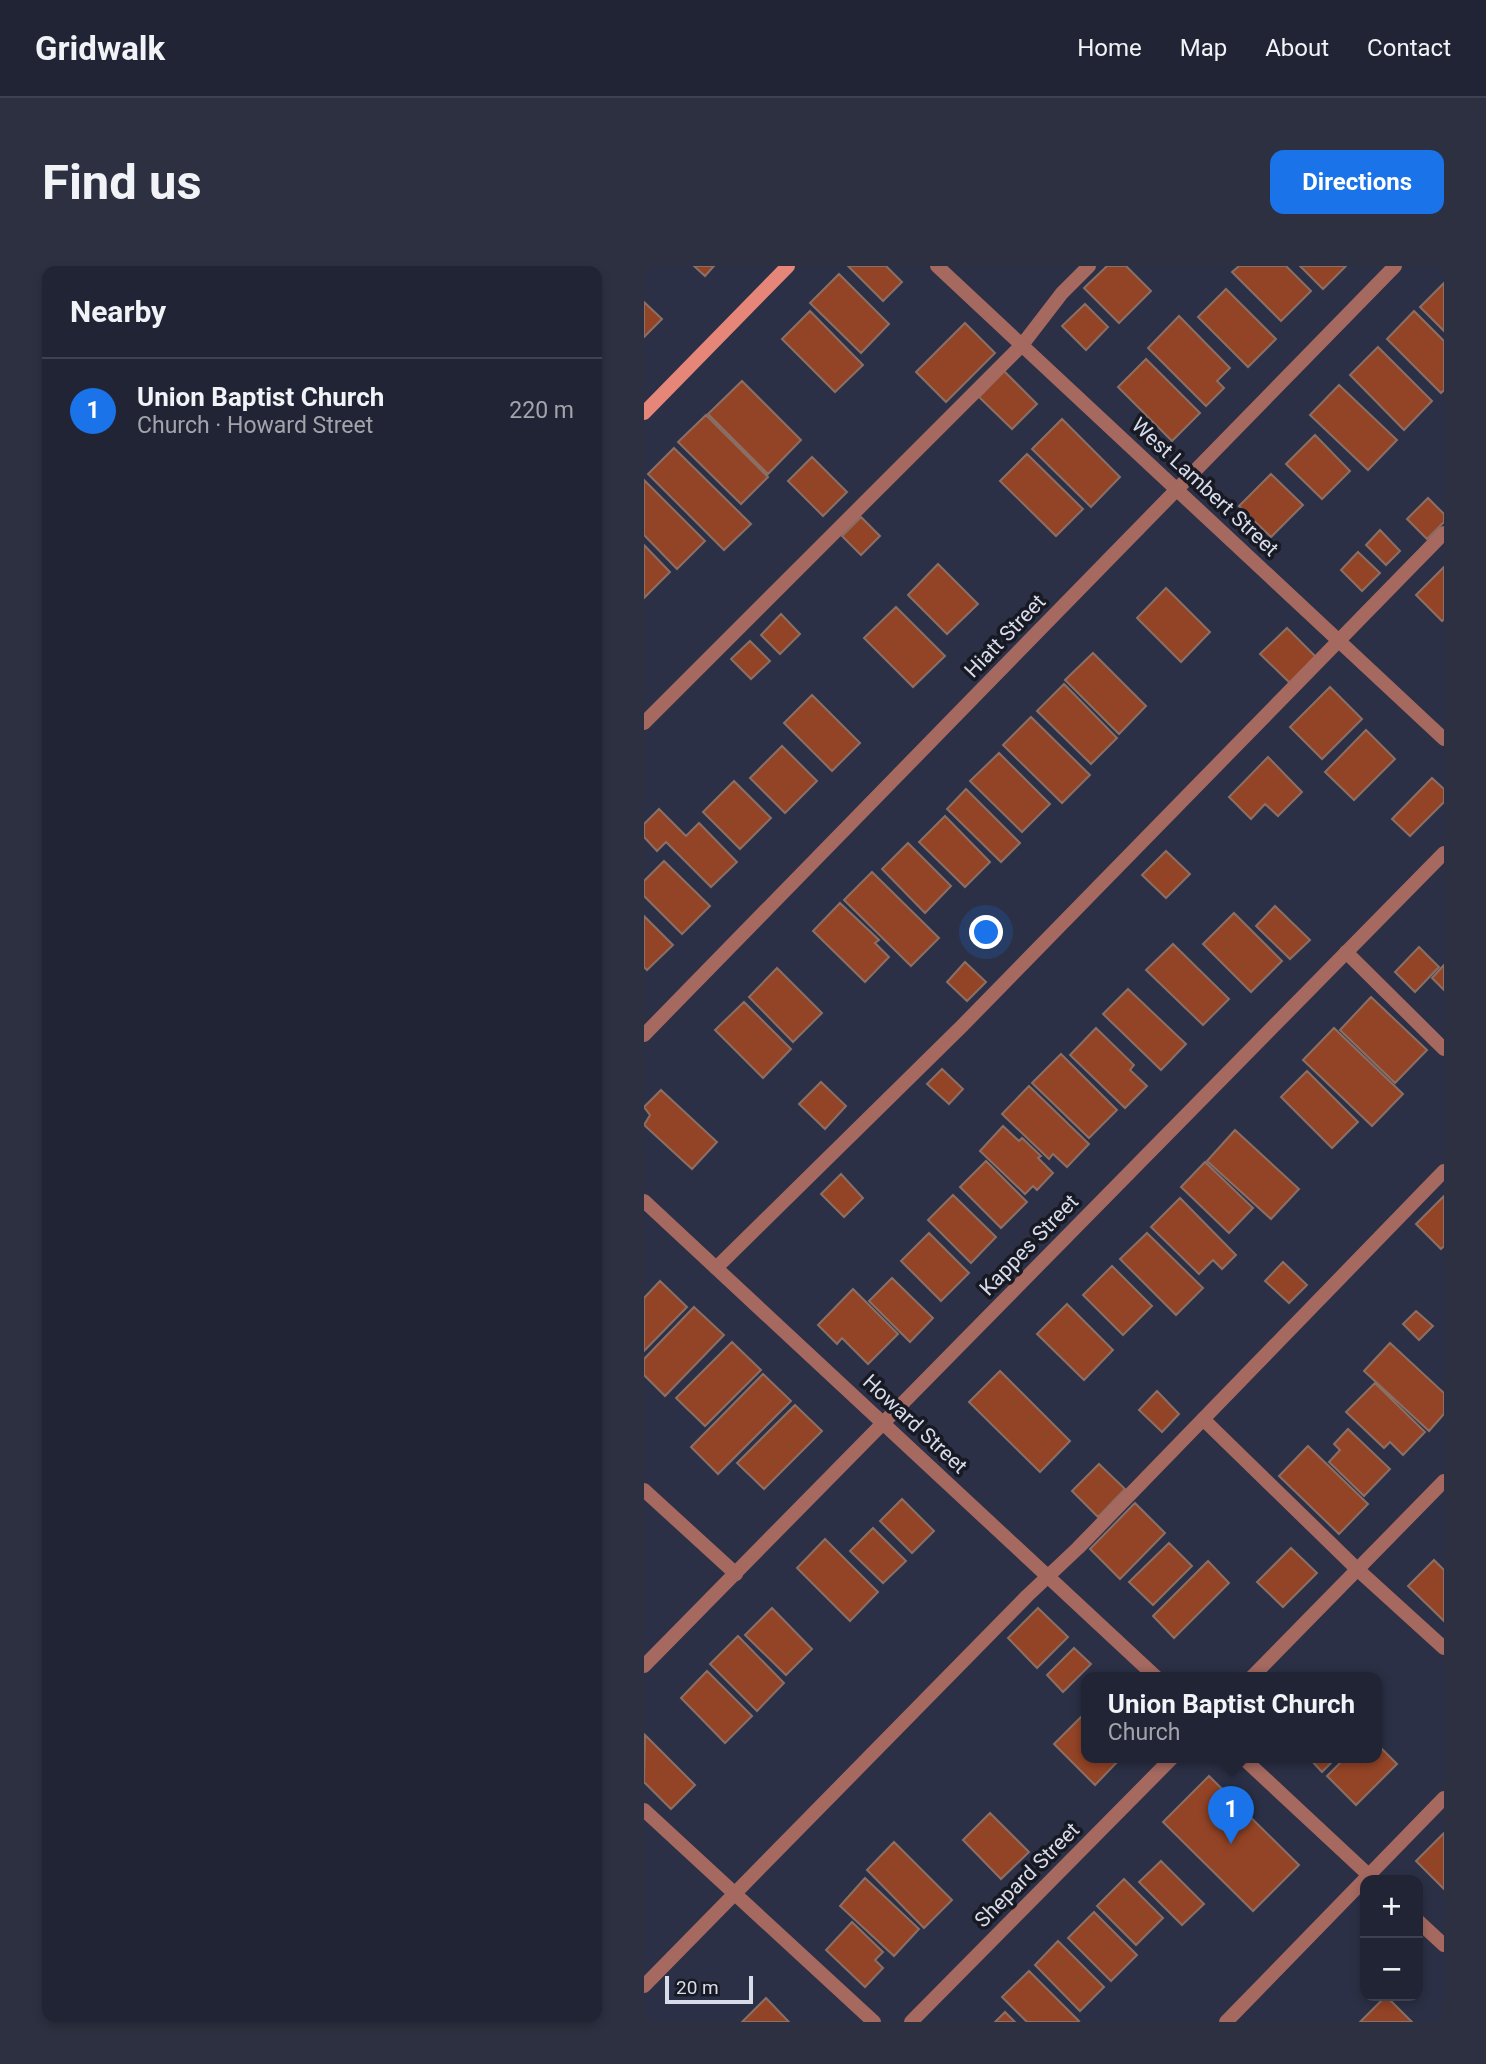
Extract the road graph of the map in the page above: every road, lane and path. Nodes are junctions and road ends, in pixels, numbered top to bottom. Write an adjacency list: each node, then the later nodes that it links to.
1 (788, 266): 6 (main road)
2 (937, 266): 5 (street, West Lambert Street)
3 (1089, 266): 5 (street)
4 (1395, 266): 7 (street, Hiatt Street)
5 (1022, 345): 7 (street, West Lambert Street); 10 (street)
6 (644, 413)
7 (1177, 490): 9 (street, West Lambert Street); 14 (street, Hiatt Street)
8 (1444, 533): 9 (street)
9 (1338, 640): 11 (street, West Lambert Street); 18 (street)
10 (644, 723)
11 (1444, 739)
12 (1444, 853): 13 (street, Kappes Street)
13 (1346, 952): 15 (street); 20 (street, Kappes Street)
14 (644, 1035)
15 (1444, 1049)
16 (1444, 1171): 19 (street)
17 (644, 1201): 18 (street, Howard Street)
18 (716, 1268): 20 (street, Howard Street)
19 (1203, 1419): 23 (street); 25 (street)
20 (884, 1424): 24 (street, Kappes Street); 25 (street, Howard Street)
21 (1444, 1481): 23 (street)
22 (644, 1490): 24 (street)
23 (1357, 1569): 26 (street); 29 (street)
24 (736, 1574): 27 (street, Kappes Street)
25 (1047, 1576): 28 (street, Howard Street); 37 (street)
26 (1444, 1648)
27 (644, 1666)
28 (1151, 1672)
29 (1257, 1672)
30 (1167, 1763): 42 (street, Shepard Street)
31 (1248, 1763): 34 (street)
32 (1444, 1798): 35 (street)
33 (644, 1810): 37 (street)
34 (1369, 1875)
35 (1375, 1875)
36 (1360, 1890): 43 (street)
37 (734, 1894): 40 (street); 41 (street)
38 (1423, 1926): 39 (street)
39 (1444, 1945)
40 (644, 1986)
41 (874, 2022)
42 (911, 2022)
43 (1226, 2022)

